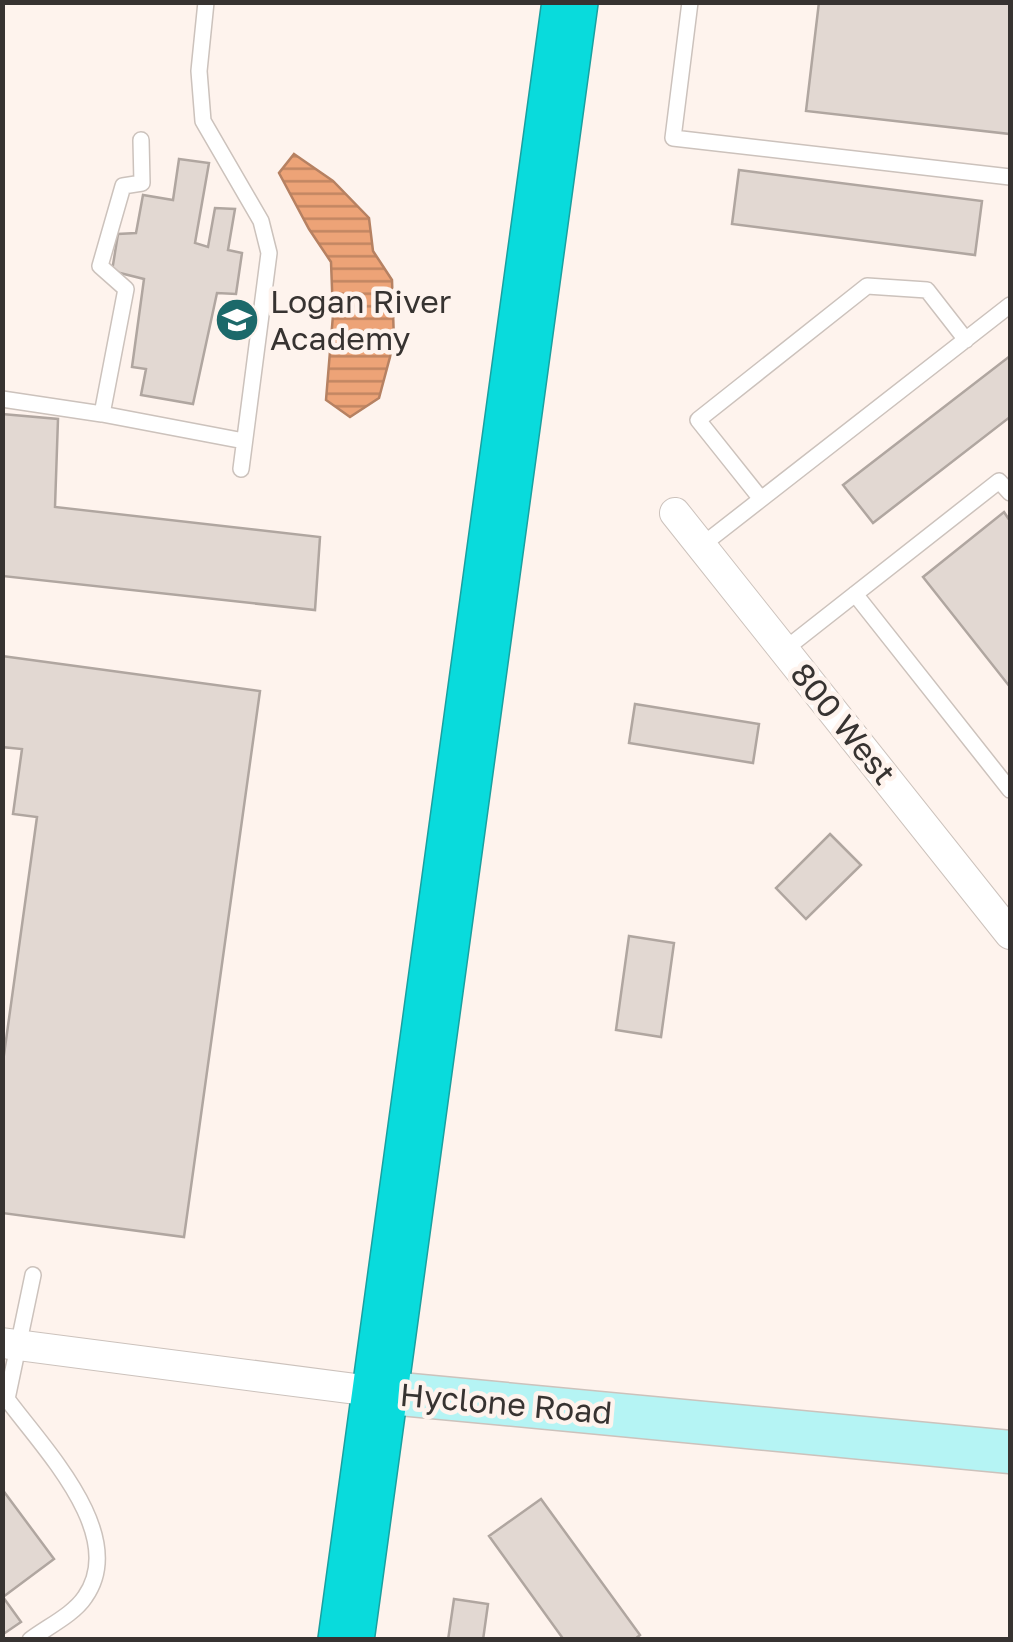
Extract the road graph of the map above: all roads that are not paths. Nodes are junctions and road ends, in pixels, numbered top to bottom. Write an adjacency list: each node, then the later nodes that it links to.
1 (206, 2): 10 (lane)
2 (570, 2): 22 (highway)
3 (690, 2): 5 (lane)
4 (141, 140): 9 (lane)
5 (1010, 177)
6 (1010, 305): 7 (lane)
7 (966, 340): 13 (lane); 13 (lane)
8 (2, 399): 9 (lane)
9 (102, 414): 10 (lane)
10 (244, 441): 11 (lane)
11 (241, 469)
12 (1010, 493): 16 (lane)
13 (761, 499): 15 (lane)
14 (675, 513): 15 (street, 800 West)
15 (701, 546): 17 (street, 800 West)
16 (855, 594): 17 (lane); 18 (lane)
17 (784, 650): 19 (street, 800 West)
18 (1010, 790)
19 (1010, 934)
20 (33, 1275): 21 (lane)
21 (11, 1344): 22 (street, Hyclone Road); 23 (lane)
22 (379, 1392): 24 (street, Hyclone Road); 26 (highway)
23 (5, 1399): 25 (lane)
24 (1010, 1452)
25 (30, 1640)
26 (346, 1640)

